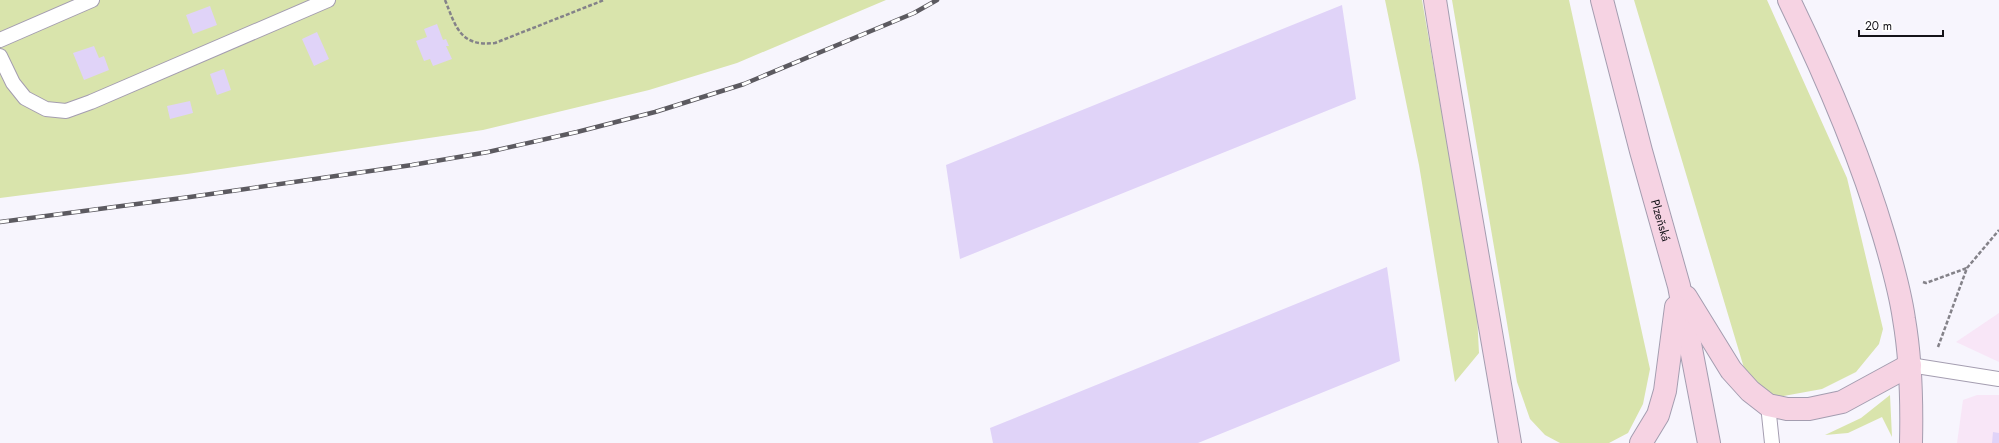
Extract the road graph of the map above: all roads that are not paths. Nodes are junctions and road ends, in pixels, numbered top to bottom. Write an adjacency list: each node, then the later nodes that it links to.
1 (92, 0): 6 (lane)
2 (328, 0): 7 (lane)
3 (1435, 0): 12 (main road)
4 (1602, 0): 8 (main road, Plzeňská)
5 (1790, 0): 9 (main road)
6 (0, 40)
7 (0, 56)
8 (1679, 286): 11 (main road); 13 (main road); 14 (main road, Plzeňská)
9 (1910, 365): 10 (lane); 11 (main road); 16 (main road)
10 (1999, 379)
11 (1768, 405): 15 (lane)
12 (1510, 443)
13 (1641, 443)
14 (1709, 443)
15 (1772, 443)
16 (1911, 443)

